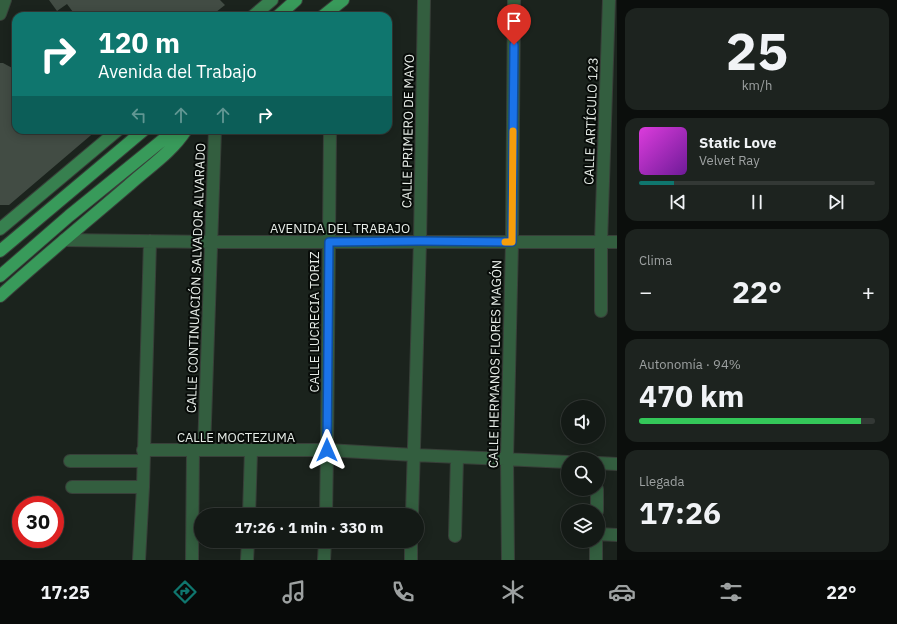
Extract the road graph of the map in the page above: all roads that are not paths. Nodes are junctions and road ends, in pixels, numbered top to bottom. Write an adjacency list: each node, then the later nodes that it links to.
1 (5, 0): 11 (street)
2 (272, 0): 8 (street)
3 (296, 0): 9 (main road)
4 (343, 0): 10 (main road)
5 (424, 0): 21 (street, CALLE PRIMERO DE MAYO)
6 (514, 0): 24 (street, CALLE HERMANOS FLORES MAGÓN)
7 (608, 0): 25 (street, CALLE ARTÍCULO 123)
8 (258, 12)
9 (282, 12)
10 (331, 12)
11 (0, 14)
12 (113, 134): 18 (street)
13 (139, 134): 27 (main road)
14 (170, 134): 28 (main road)
15 (183, 134): 19 (main road)
16 (215, 134): 22 (street, CALLE CONTINUACIÓN SALVADOR ALVARADO)
17 (330, 134): 23 (street, CALLE LUCRECIA TORIZ)
18 (0, 229)
19 (64, 240): 20 (street, AVENIDA DEL TRABAJO); 29 (main road)
20 (150, 241): 22 (street, AVENIDA DEL TRABAJO); 35 (street)
21 (420, 241): 23 (street, AVENIDA DEL TRABAJO); 24 (street, AVENIDA DEL TRABAJO); 34 (street, CALLE PRIMERO DE MAYO)
22 (211, 242): 23 (street, AVENIDA DEL TRABAJO); 31 (street, CALLE CONTINUACIÓN SALVADOR ALVARADO)
23 (329, 242): 32 (street, CALLE LUCRECIA TORIZ)
24 (512, 242): 25 (street, AVENIDA DEL TRABAJO); 37 (street, CALLE HERMANOS FLORES MAGÓN)
25 (601, 242): 26 (street, AVENIDA DEL TRABAJO); 30 (street, CALLE ARTÍCULO 123)
26 (617, 242)
27 (0, 250)
28 (0, 276)
29 (0, 296)
30 (601, 311)
31 (198, 450): 33 (street, CALLE MOCTEZUMA); 35 (street, CALLE MOCTEZUMA); 55 (street, CALLE CONTINUACIÓN SALVADOR ALVARADO)
32 (327, 450): 33 (street, CALLE MOCTEZUMA); 34 (street, CALLE MOCTEZUMA); 45 (street, CALLE LUCRECIA TORIZ)
33 (251, 451): 44 (street)
34 (414, 455): 36 (street, CALLE MOCTEZUMA); 46 (street, CALLE PRIMERO DE MAYO)
35 (143, 456): 38 (street, CALLE MOCTEZUMA); 43 (street)
36 (457, 457): 37 (street, CALLE MOCTEZUMA); 49 (street)
37 (507, 458): 39 (street, CALLE MOCTEZUMA); 59 (street, CALLE HERMANOS FLORES MAGÓN)
38 (70, 461)
39 (561, 462)
40 (605, 463): 41 (street)
41 (617, 464)
42 (72, 486): 43 (street)
43 (142, 487): 54 (street)
44 (249, 508)
45 (326, 508)
46 (412, 508)
47 (605, 534): 48 (street)
48 (617, 535)
49 (455, 536)
50 (248, 548): 56 (street)
51 (325, 548): 57 (street)
52 (411, 548): 58 (street)
53 (596, 548): 60 (street)
54 (139, 560)
55 (192, 560)
56 (247, 560)
57 (324, 560)
58 (411, 560)
59 (508, 560)
60 (596, 560)

